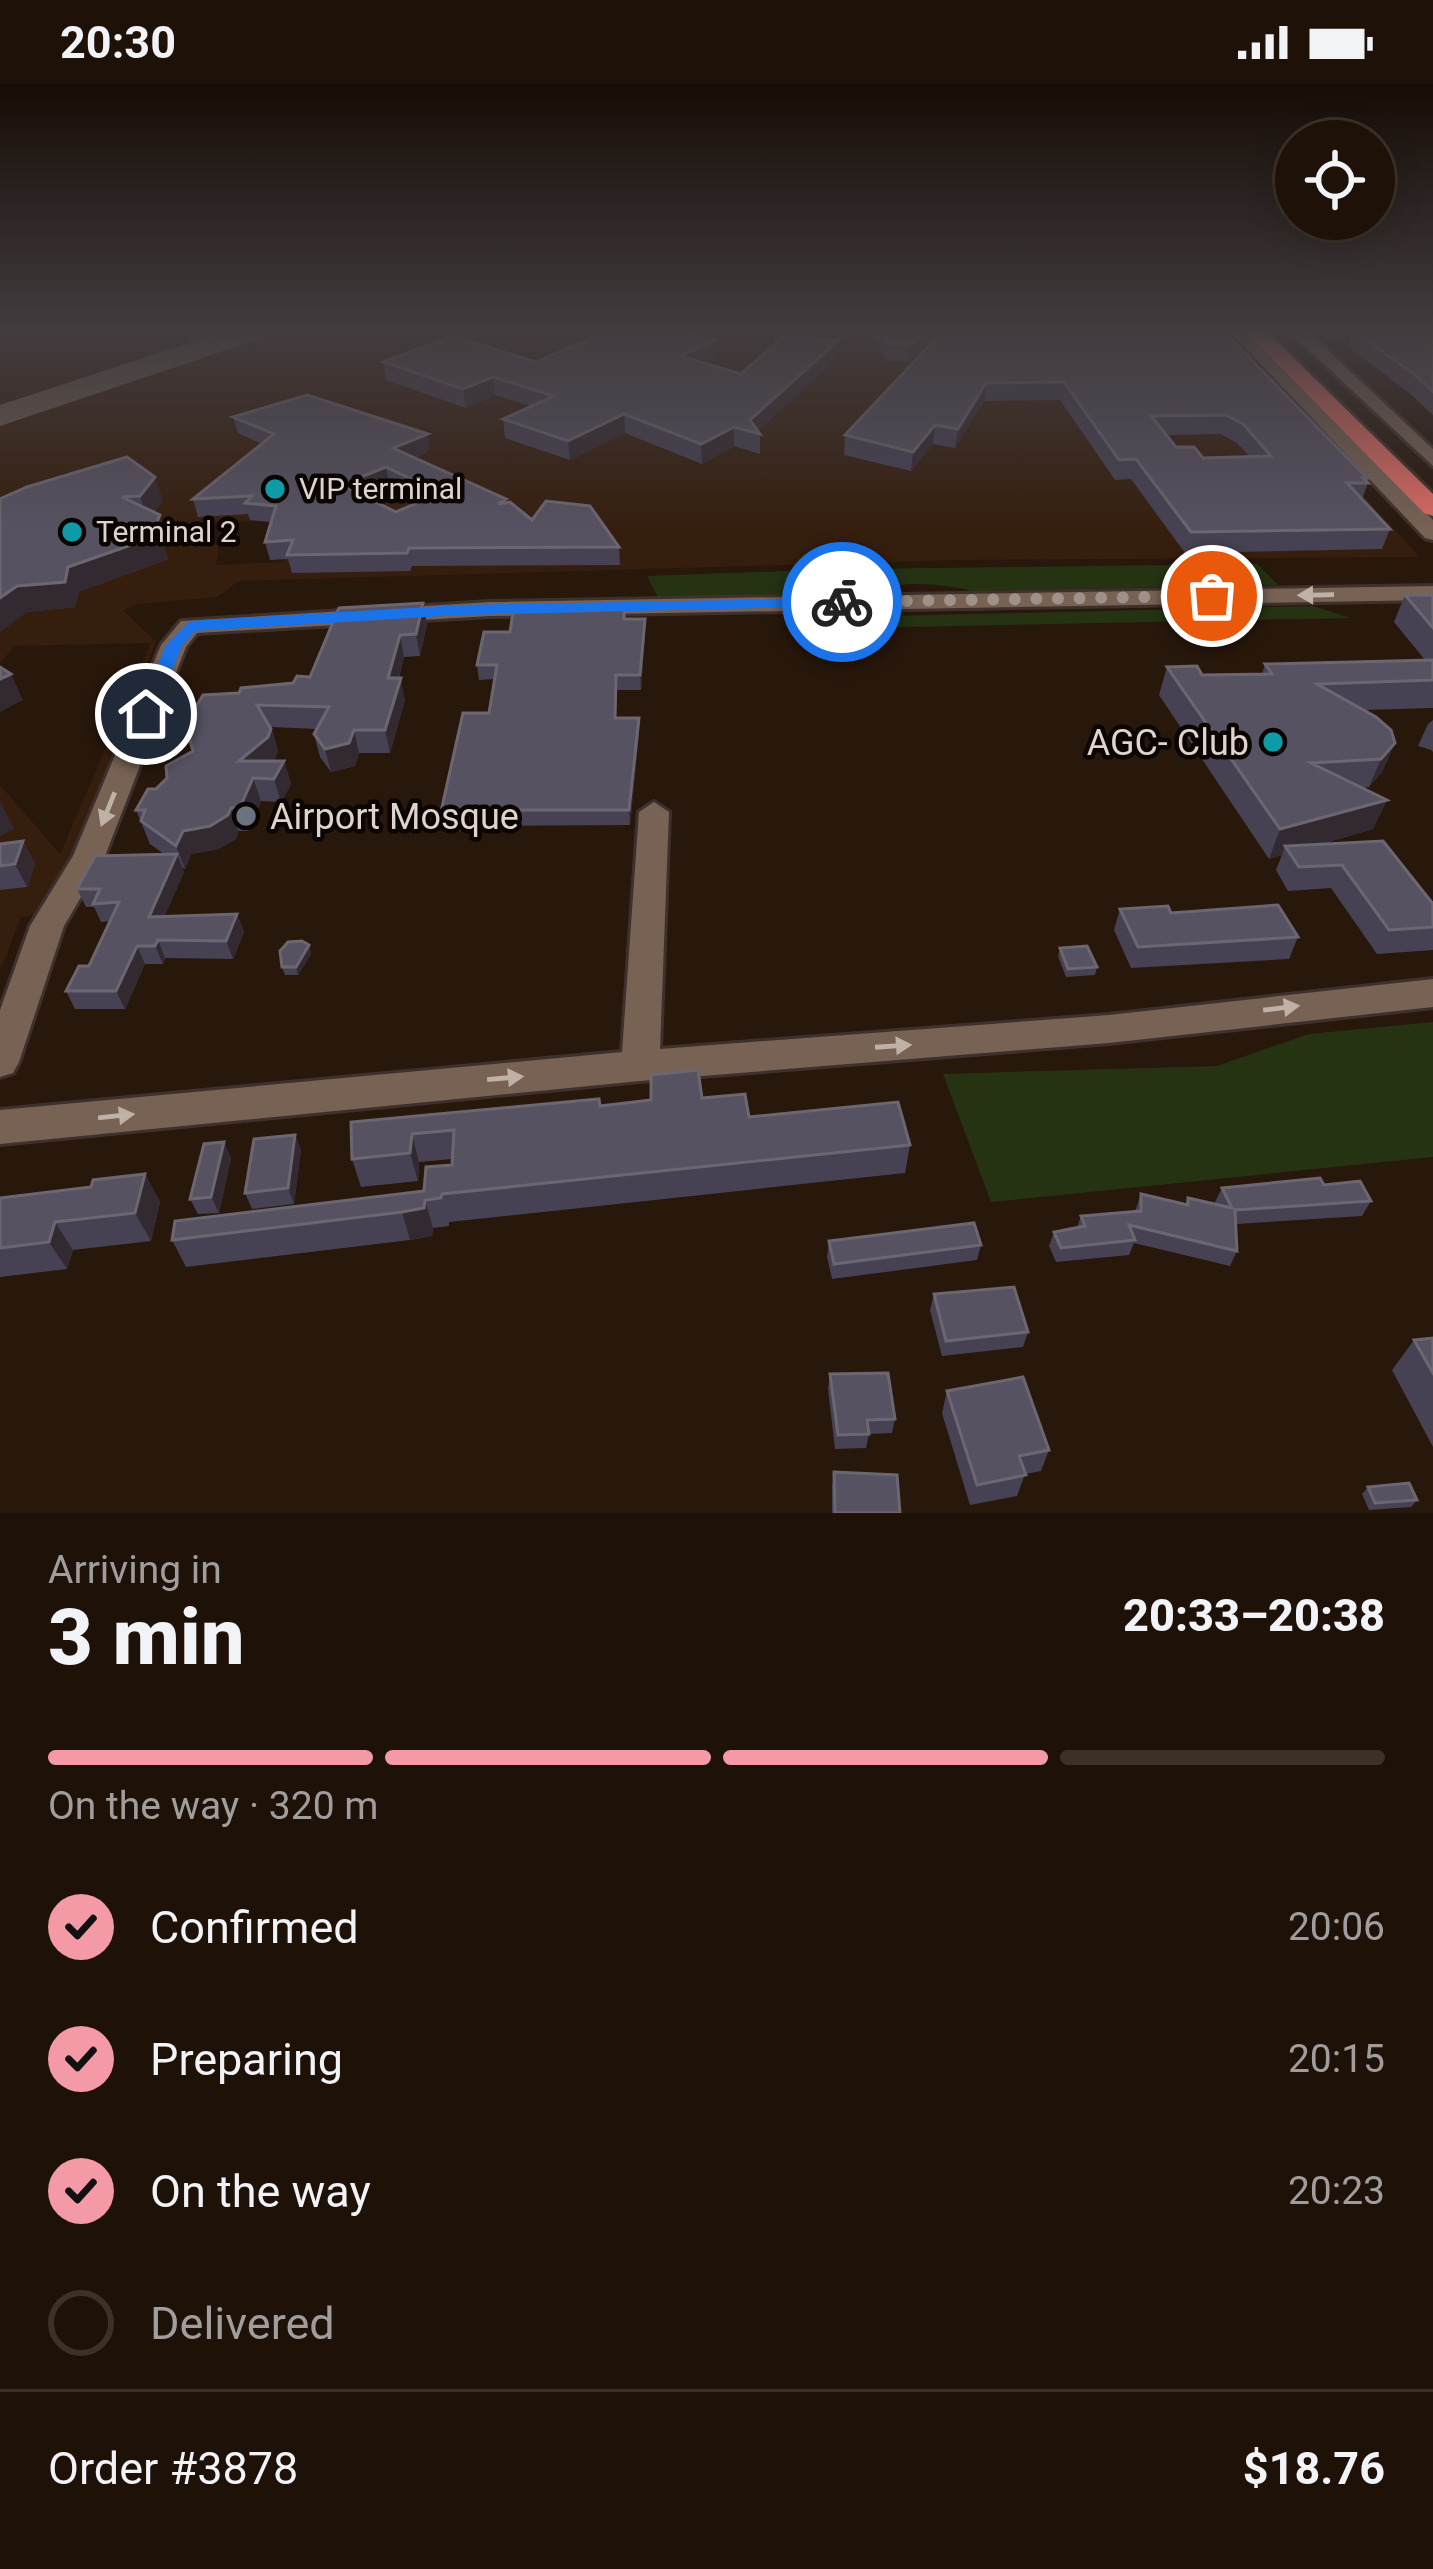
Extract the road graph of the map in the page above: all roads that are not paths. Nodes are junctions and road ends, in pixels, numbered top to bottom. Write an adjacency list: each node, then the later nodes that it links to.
1 (1303, 398): 9 (street)
2 (1322, 398): 8 (highway)
3 (1347, 398): 7 (highway)
4 (1375, 398): 5 (street)
5 (1424, 440): 6 (street)
6 (1433, 460)
7 (1433, 480)
8 (1433, 508)
9 (1433, 532)
10 (1433, 580): 12 (street)
11 (1433, 592): 12 (street)
12 (1383, 599): 13 (street); 16 (street, one-way to 16)
13 (1433, 608)
14 (654, 812): 17 (street)
15 (1433, 993): 17 (street, one-way to 15)
16 (0, 1062)
17 (640, 1066): 18 (street, one-way to 17)
18 (0, 1127)

